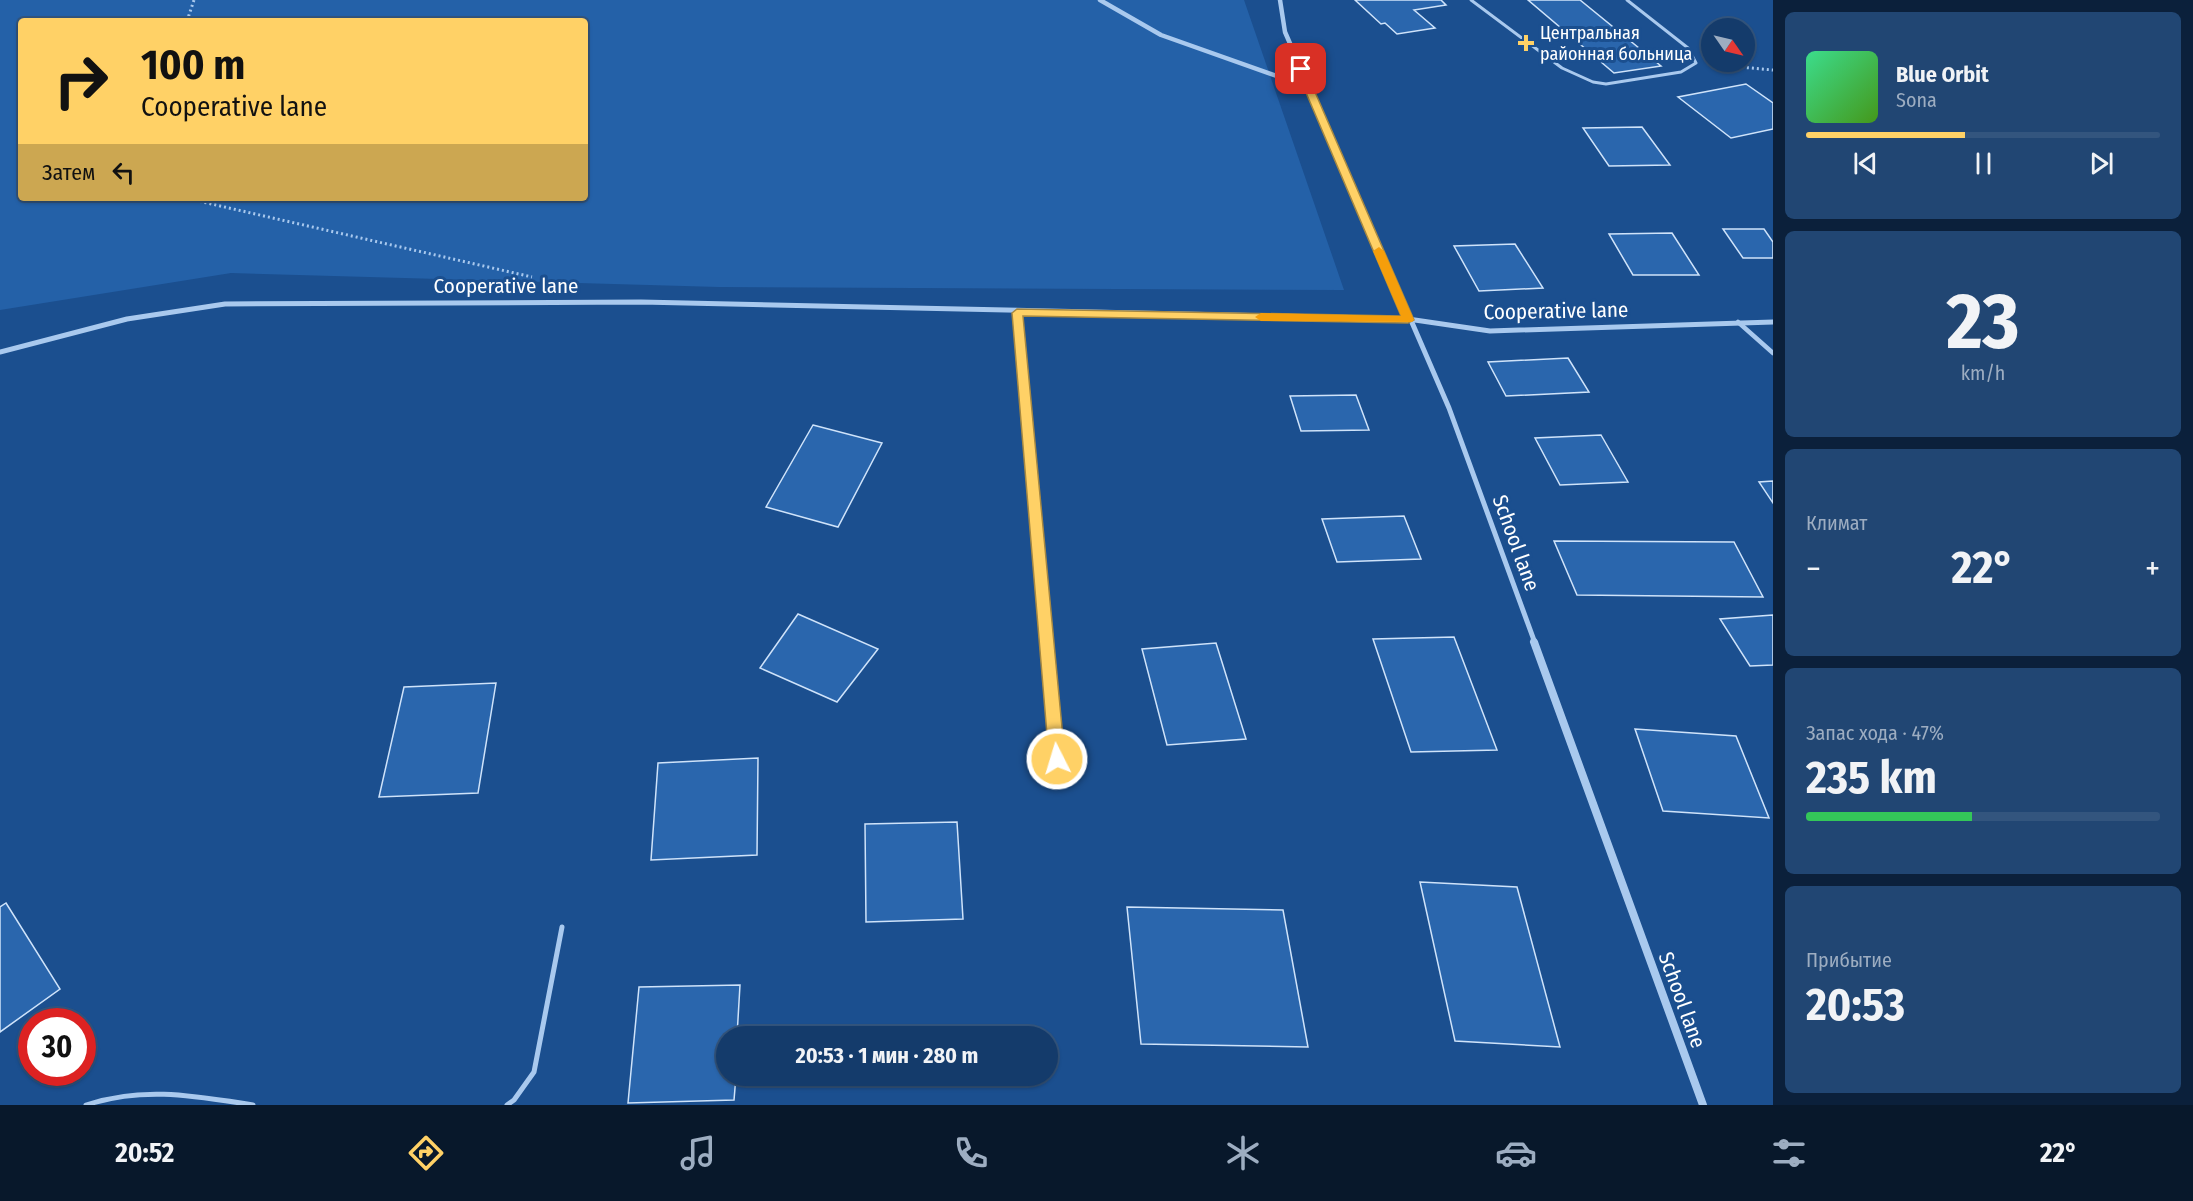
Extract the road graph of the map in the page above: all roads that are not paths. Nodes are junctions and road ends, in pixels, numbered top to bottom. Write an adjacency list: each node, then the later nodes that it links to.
1 (1100, 0): 5 (street)
2 (1280, 0): 5 (street, School lane)
3 (1471, 0): 4 (lane)
4 (1627, 0)
5 (1308, 87): 7 (street, School lane)
6 (1017, 313): 7 (street, Cooperative lane); 10 (street, Cooperative lane); 12 (street)
7 (1408, 320): 9 (street, Cooperative lane); 17 (street, School lane)
8 (1773, 321): 9 (street, Cooperative lane)
9 (1738, 322): 11 (lane)
10 (0, 352)
11 (1773, 353)
12 (1057, 759)
13 (562, 927): 16 (lane)
14 (86, 1105): 15 (lane)
15 (253, 1105)
16 (507, 1105)
17 (1703, 1105)

